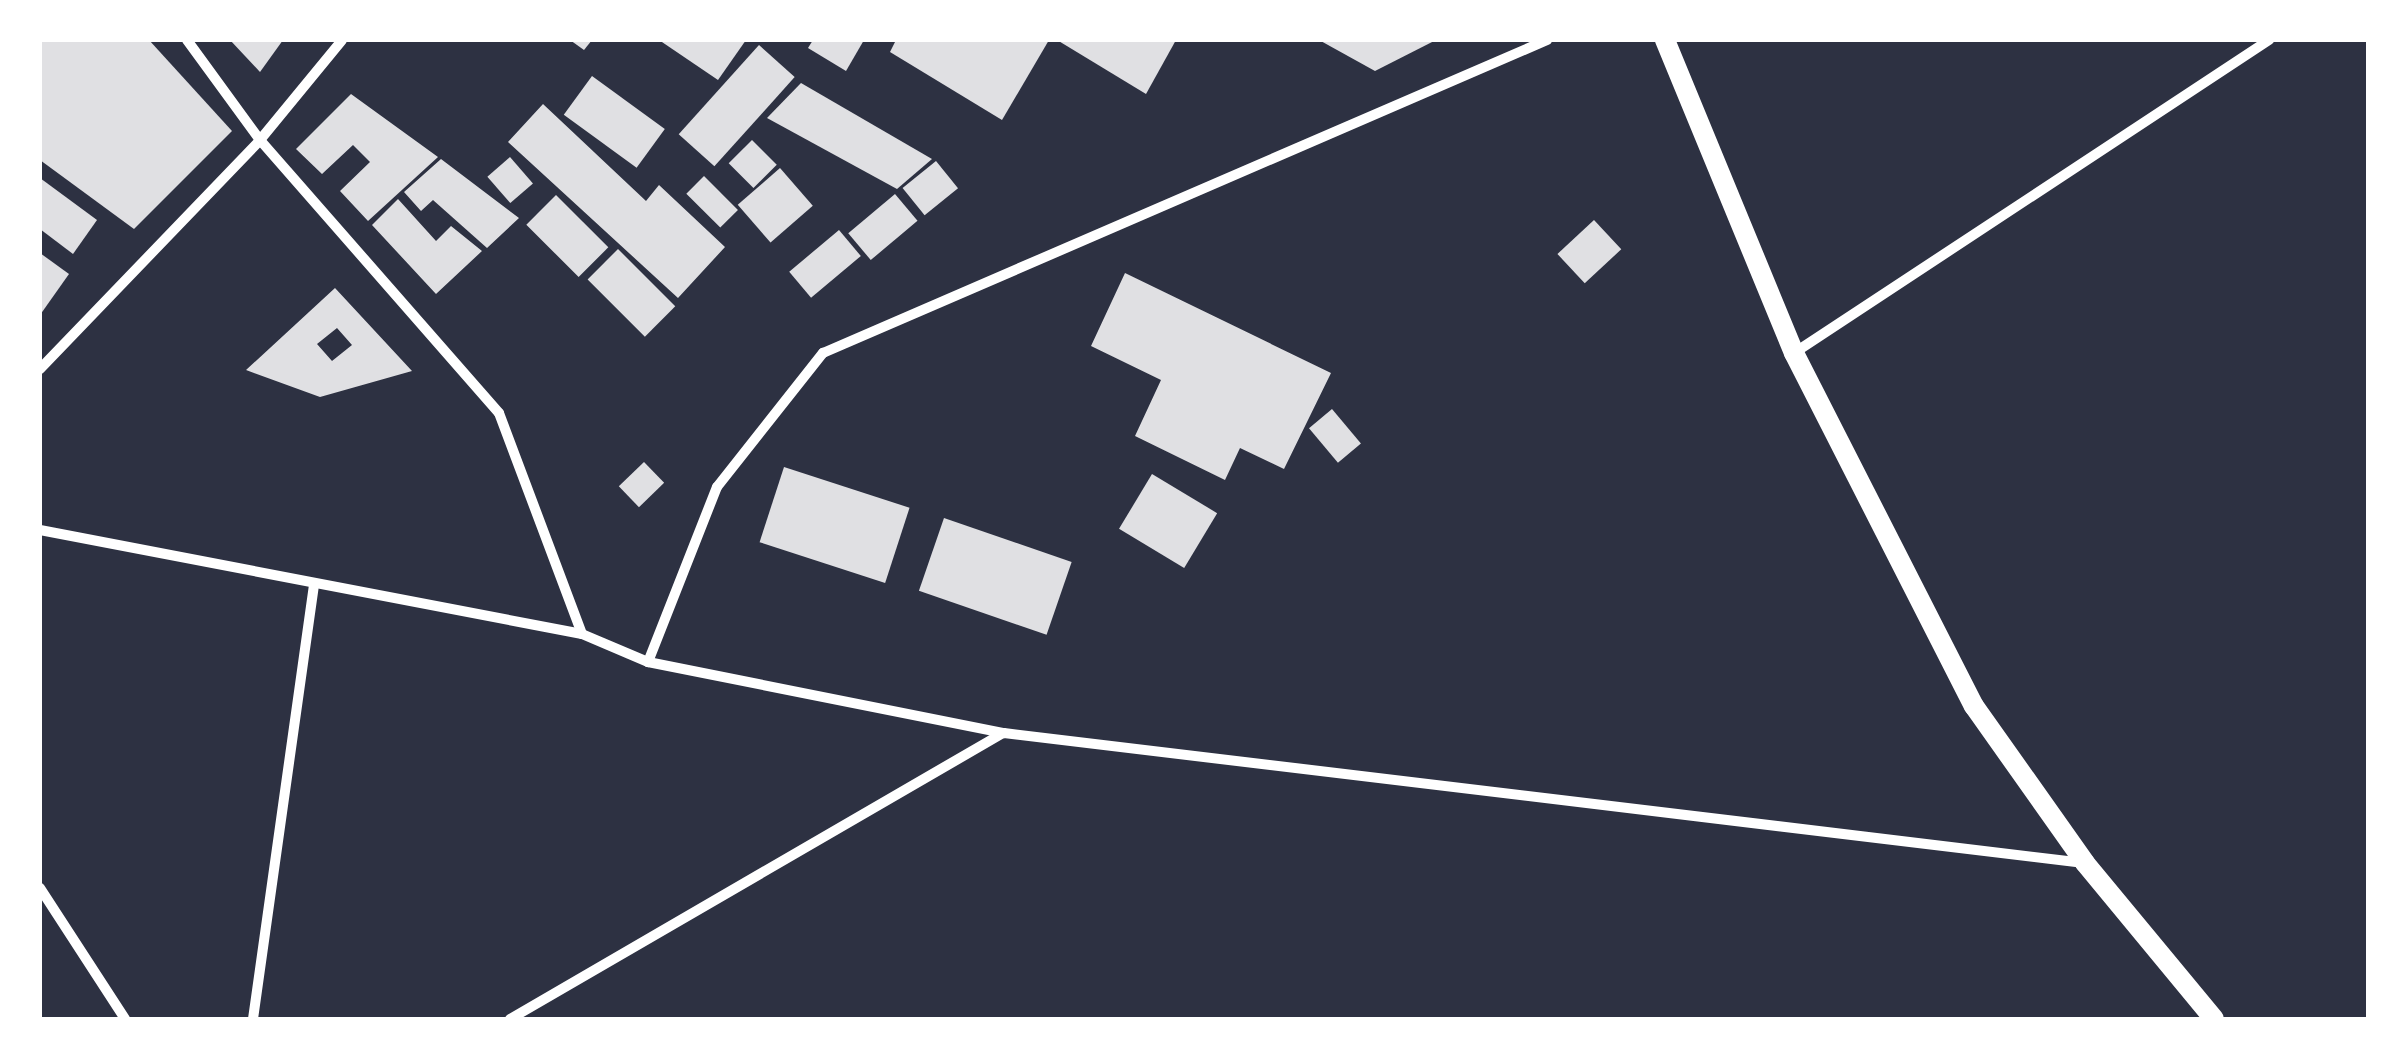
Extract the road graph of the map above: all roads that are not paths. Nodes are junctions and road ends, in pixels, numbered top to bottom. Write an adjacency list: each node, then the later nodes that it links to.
1 (186, 40): 6 (street)
2 (342, 40): 6 (street)
3 (1547, 40): 12 (street)
4 (1664, 40): 7 (main road)
5 (2270, 40): 7 (street)
6 (260, 140): 8 (street); 11 (street)
7 (1794, 353): 14 (main road)
8 (40, 369)
9 (40, 530): 10 (street)
10 (314, 585): 11 (street); 17 (street)
11 (582, 634): 12 (street)
12 (648, 662): 13 (street)
13 (1004, 732): 14 (street); 18 (street)
14 (2085, 864): 19 (main road)
15 (40, 888): 16 (street)
16 (125, 1019)
17 (253, 1019)
18 (510, 1019)
19 (2214, 1019)

